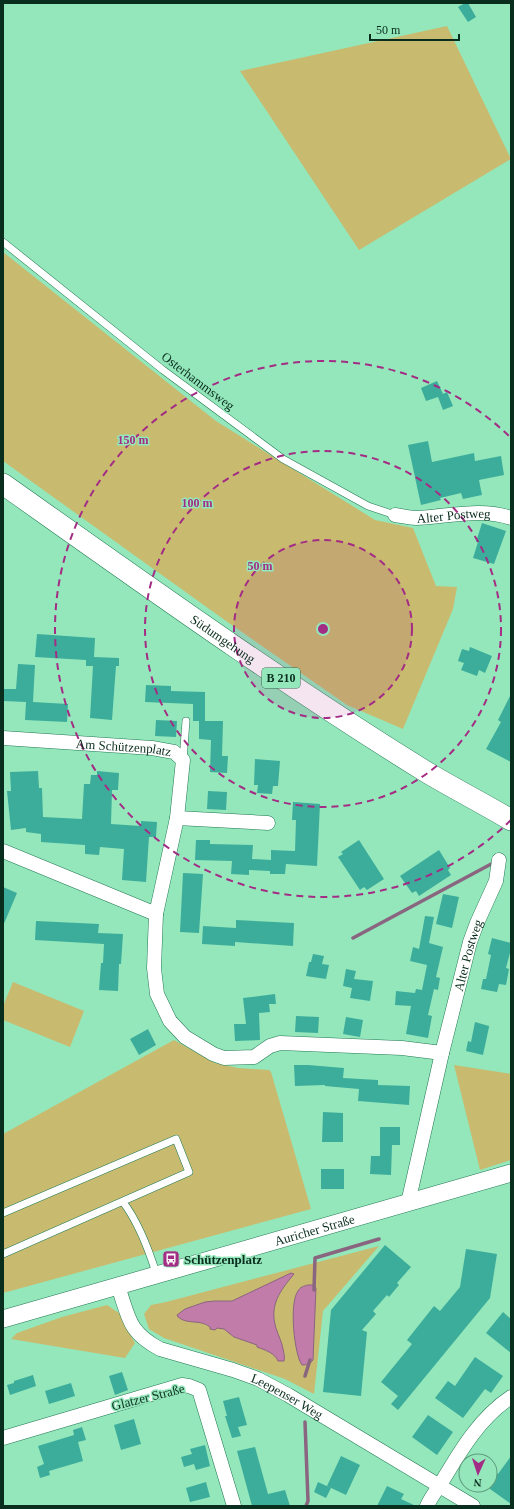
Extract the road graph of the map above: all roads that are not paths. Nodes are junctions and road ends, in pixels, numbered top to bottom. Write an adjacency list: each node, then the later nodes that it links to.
1 (3, 242): 3 (lane, Osterhammsweg)
2 (3, 484): 9 (main road, Südumgehung / B 210)
3 (395, 515): 4 (street, Alter Postweg)
4 (511, 518)
5 (186, 721): 7 (lane)
6 (3, 738): 7 (street, Am Schützenplatz)
7 (183, 760): 8 (street, Am Schützenplatz)
8 (177, 818): 10 (street); 13 (street, Am Schützenplatz)
9 (511, 820)
10 (268, 823)
11 (3, 851): 13 (street)
12 (499, 860): 14 (street, Alter Postweg)
13 (156, 914): 14 (street, Am Schützenplatz)
14 (442, 1053): 17 (street, Alter Postweg)
15 (511, 1173): 17 (street, Auricher Straße)
16 (123, 1202): 18 (lane); 19 (lane); 20 (lane)
17 (408, 1202): 20 (street, Auricher Straße)
18 (3, 1213)
19 (3, 1254)
20 (158, 1276): 21 (street, Auricher Straße)
21 (118, 1286): 22 (street, Auricher Straße); 25 (street, Leepenser Weg)
22 (3, 1320)
23 (511, 1397): 25 (street)
24 (3, 1438): 26 (street, Glatzer Straße)
25 (439, 1486): 27 (street); 28 (street, Leepenser Weg)
26 (234, 1506)
27 (427, 1506)
28 (473, 1506)

